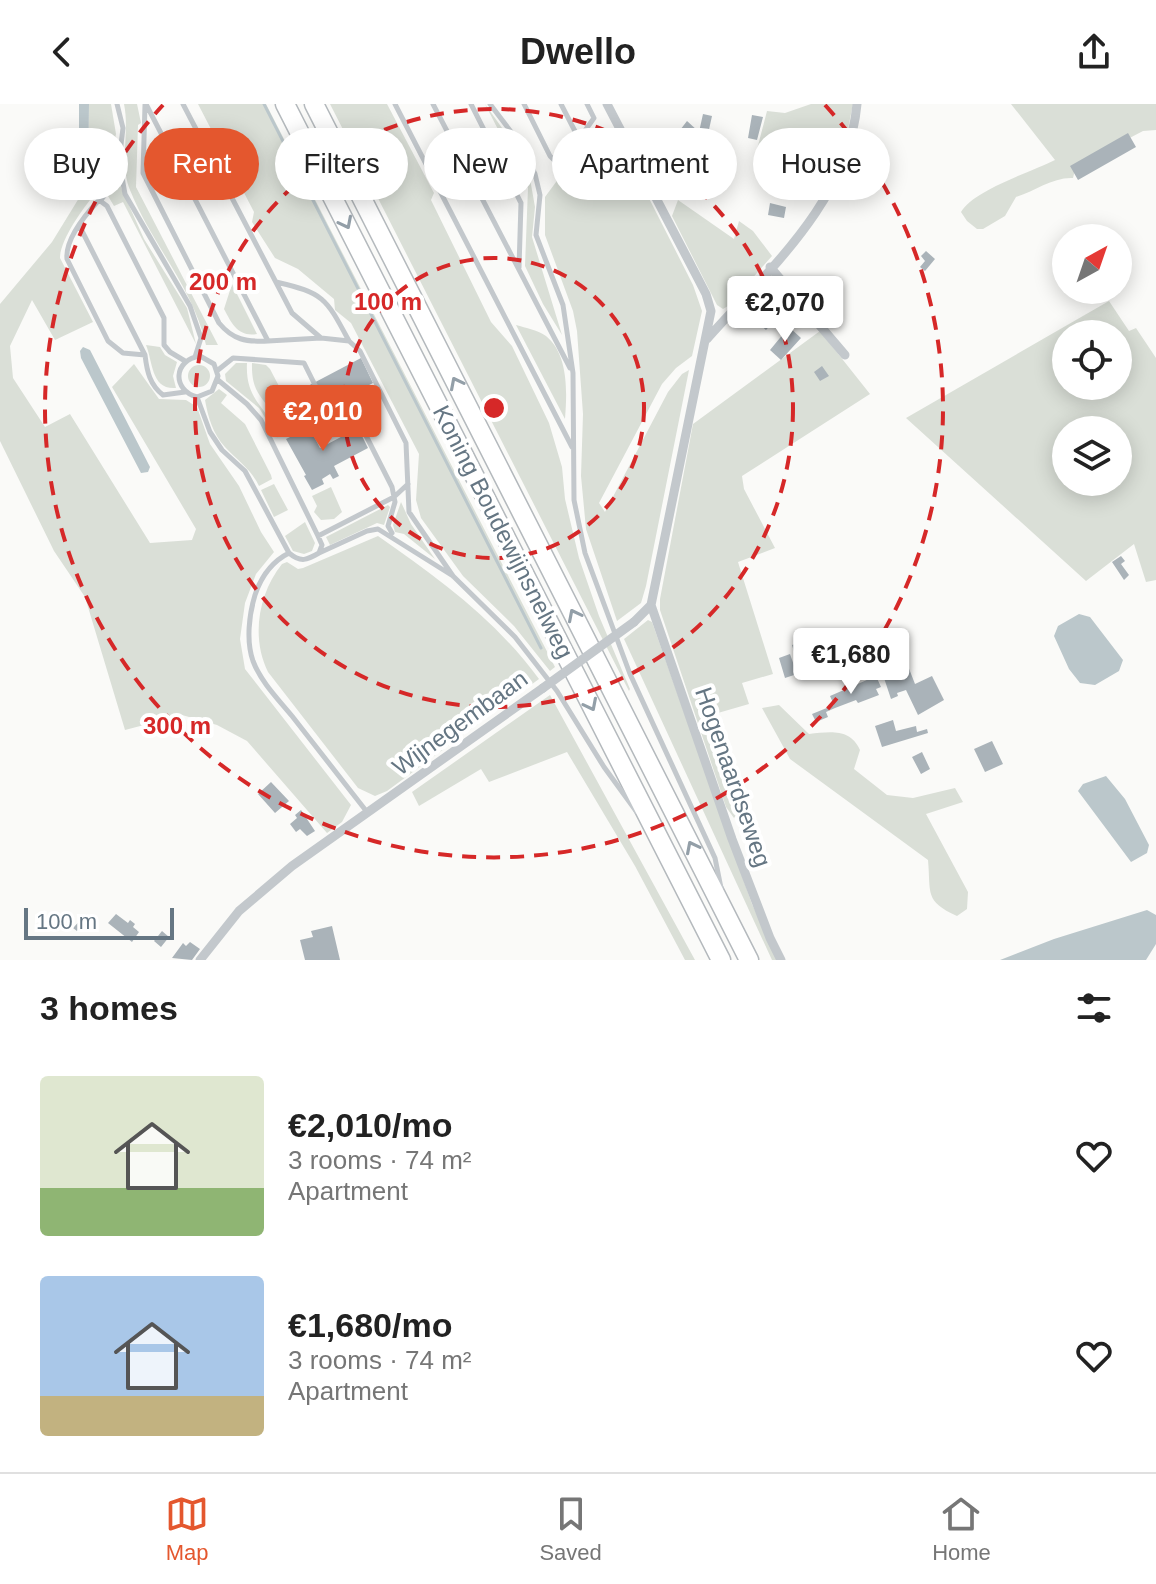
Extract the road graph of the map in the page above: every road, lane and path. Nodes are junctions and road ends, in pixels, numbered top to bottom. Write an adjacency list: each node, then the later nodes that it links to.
1 (117, 104): 15 (lane)
2 (146, 104): 29 (lane); 29 (lane)
3 (183, 104): 26 (lane)
4 (285, 104): 50 (highway, Koning Boudewijnsnelweg, one-way to 50)
5 (314, 104): 51 (highway, Koning Boudewijnsnelweg, one-way to 5)
6 (395, 104): 40 (lane)
7 (433, 104): 25 (lane)
8 (471, 104): 25 (lane)
9 (490, 104): 36 (lane)
10 (524, 104): 19 (lane)
11 (561, 104): 16 (lane)
12 (587, 104): 17 (lane)
13 (607, 104): 18 (street)
14 (857, 104): 24 (street)
15 (123, 128)
16 (573, 128)
17 (587, 128)
18 (619, 128)
19 (552, 158)
20 (100, 200): 23 (lane); 34 (lane)
21 (128, 200): 33 (lane)
22 (657, 200): 28 (street)
23 (79, 226): 31 (lane); 31 (lane)
24 (770, 267): 28 (street); 32 (street)
25 (519, 269): 36 (lane)
26 (275, 282): 27 (lane); 30 (lane)
27 (321, 338): 29 (lane); 30 (lane)
28 (706, 339): 48 (street)
29 (268, 341)
30 (349, 341): 41 (lane)
31 (145, 355): 38 (lane)
32 (845, 355)
33 (195, 357): 34 (lane); 35 (lane)
34 (185, 361): 38 (lane)
35 (218, 371): 37 (lane); 42 (lane)
36 (573, 373): 40 (lane)
37 (218, 380): 39 (lane); 43 (lane)
38 (185, 392): 39 (lane)
39 (197, 397): 45 (lane)
40 (573, 448): 51 (lane)
41 (408, 483): 42 (lane); 47 (lane)
42 (394, 497): 43 (lane); 44 (lane)
43 (318, 536): 46 (lane)
44 (394, 537): 46 (lane); 47 (lane)
45 (289, 553): 46 (lane); 49 (lane)
46 (319, 553)
47 (453, 576): 50 (lane)
48 (651, 605): 49 (street, Wijnegembaan, bridge); 55 (street, Hogenaardseweg)
49 (368, 813): 52 (street, Wijnegembaan)
50 (665, 851): 53 (highway, Koning Boudewijnsnelweg)
51 (727, 917): 54 (highway, Koning Boudewijnsnelweg)
52 (200, 960)
53 (721, 960)
54 (749, 960)
55 (781, 960)

